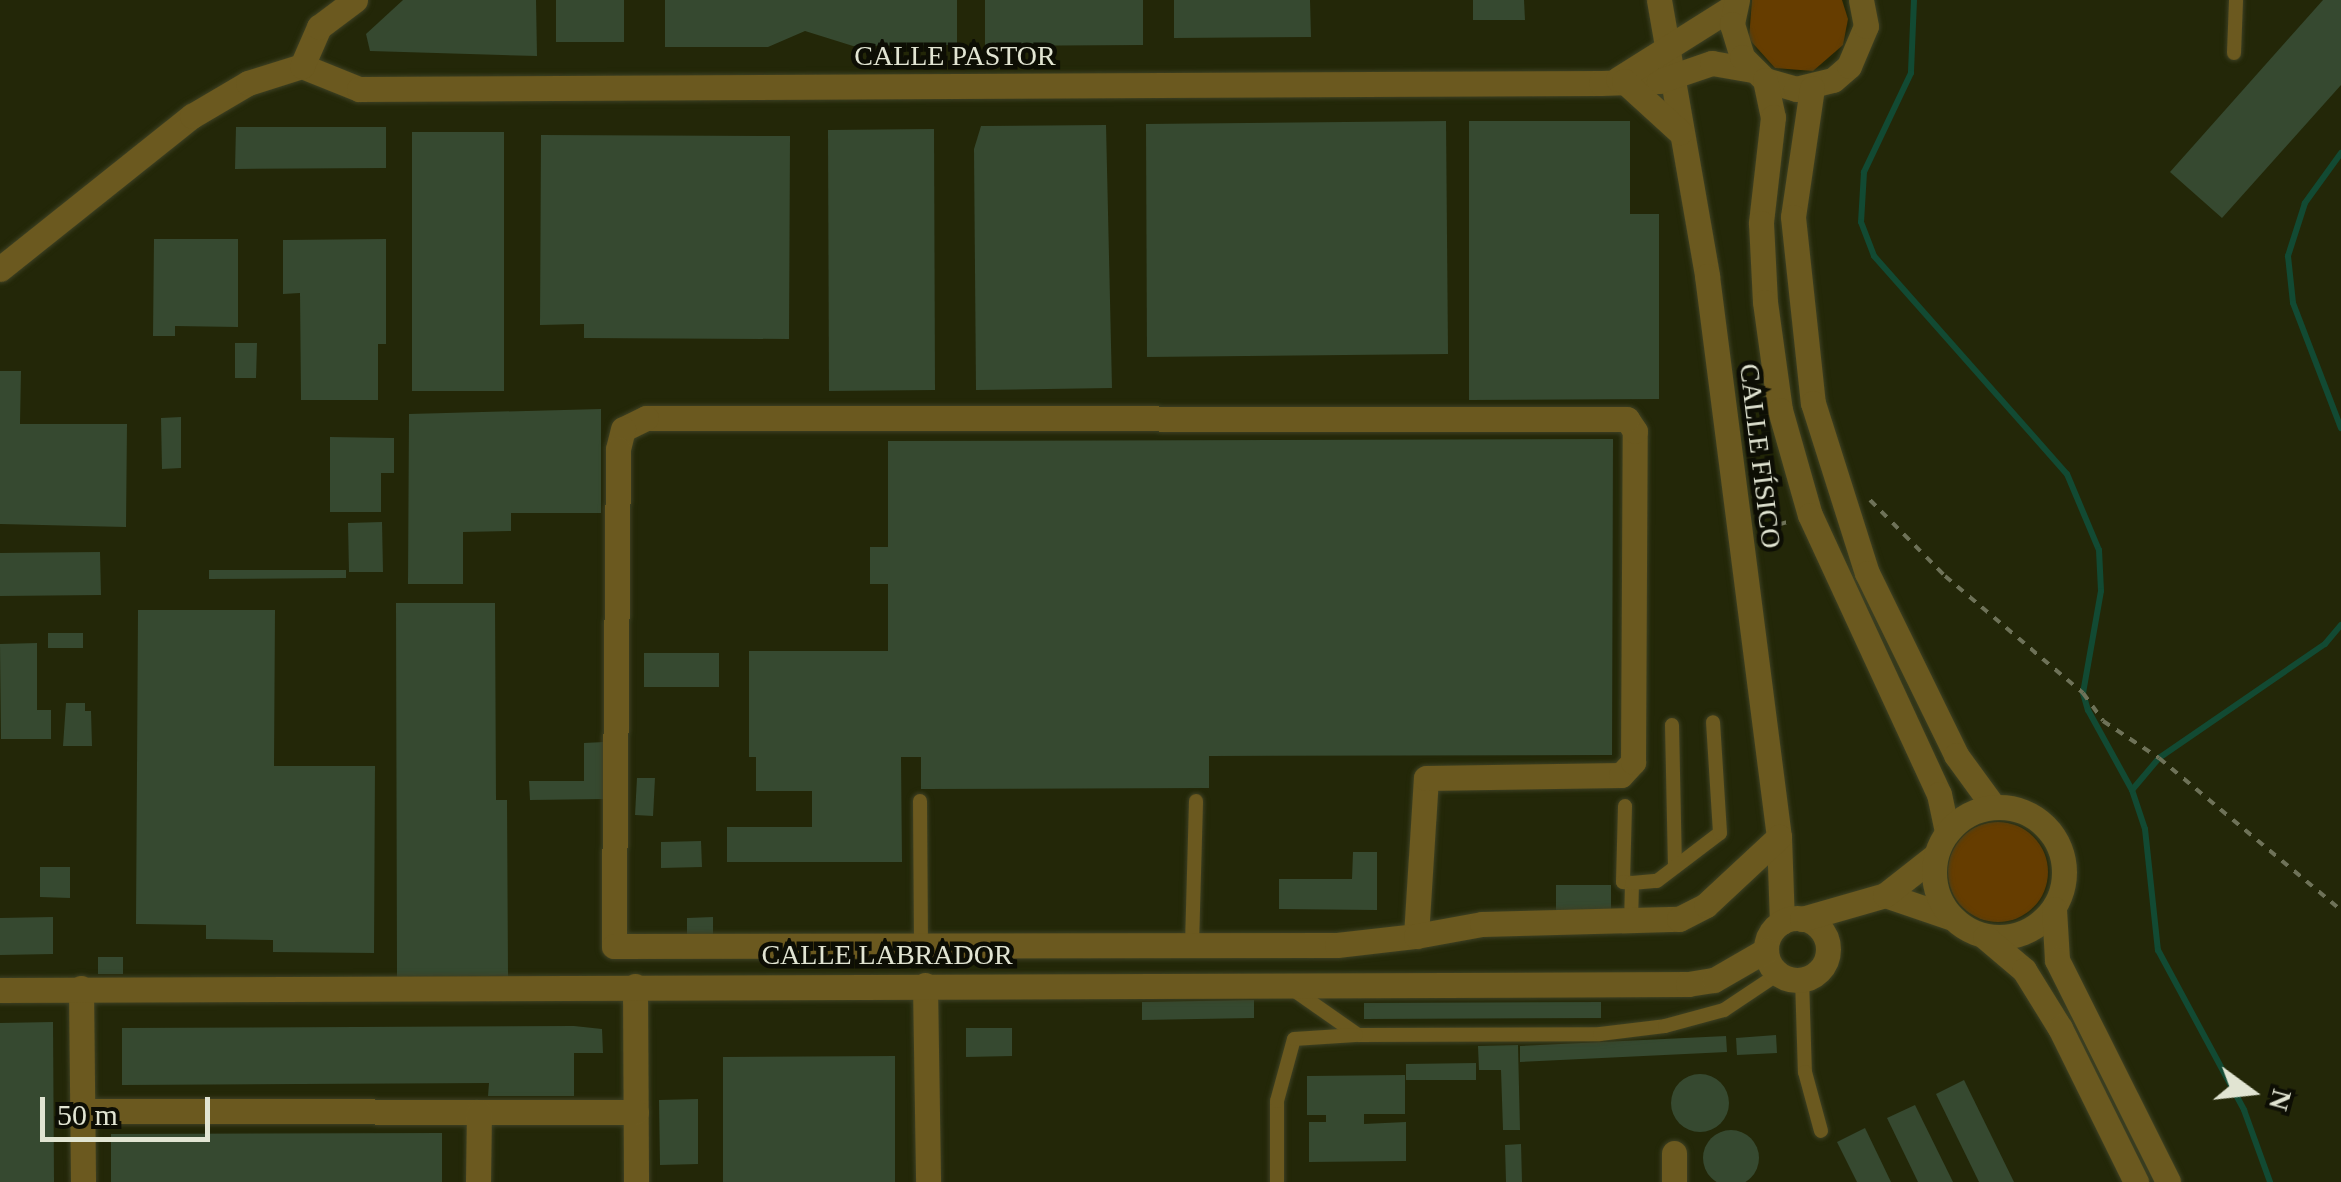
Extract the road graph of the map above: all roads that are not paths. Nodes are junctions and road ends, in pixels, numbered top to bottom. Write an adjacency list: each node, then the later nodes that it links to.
1 (356, 0): 8 (street)
2 (1660, 0): 7 (street, CALLE FÍSICO)
3 (1861, 0): 11 (street)
4 (2236, 0): 6 (lane)
5 (1736, 3): 7 (street, CALLE PASTOR); 9 (street)
6 (2234, 53)
7 (1668, 65): 9 (street, CALLE PASTOR); 10 (street, CALLE PASTOR); 12 (street, CALLE FÍSICO)
8 (302, 66): 10 (street, CALLE PASTOR); 13 (street)
9 (1758, 75): 11 (street, CALLE PASTOR); 20 (street)
10 (1618, 81): 12 (street)
11 (1812, 88): 19 (street)
12 (1680, 132): 21 (street, CALLE FÍSICO)
13 (0, 269)
14 (1713, 722): 23 (lane)
15 (1672, 725): 23 (lane)
16 (920, 800): 33 (lane)
17 (1196, 800): 34 (lane)
18 (1625, 806): 24 (lane)
19 (1994, 806): 20 (street); 27 (street)
20 (1947, 831): 22 (street)
21 (1779, 837): 29 (street, CALLE FÍSICO); 30 (street)
22 (1935, 856): 25 (street); 28 (street)
23 (1675, 866): 24 (lane)
24 (1632, 883): 30 (lane)
25 (1885, 894): 26 (street); 28 (street)
26 (1856, 902): 29 (street); 35 (street)
27 (2054, 909): 32 (street); 56 (street)
28 (1952, 918): 32 (street)
29 (1792, 920): 35 (street); 36 (street)
30 (1631, 922): 31 (street)
31 (1416, 936): 33 (street); 34 (street)
32 (1986, 937): 55 (street)
33 (922, 944): 34 (street)
34 (1192, 945)
35 (1828, 947): 37 (street)
36 (1766, 950): 37 (street); 39 (street, CALLE LABRADOR)
37 (1790, 977): 43 (lane); 47 (lane)
38 (926, 985): 39 (street, CALLE LABRADOR); 40 (street, CALLE LABRADOR); 52 (street)
39 (1287, 985): 43 (lane)
40 (636, 986): 41 (street, CALLE LABRADOR); 46 (street)
41 (81, 988): 42 (street, CALLE LABRADOR); 44 (street)
42 (0, 990)
43 (1358, 1035): 53 (lane)
44 (82, 1111): 45 (street); 49 (street)
45 (479, 1112): 46 (street); 50 (street)
46 (636, 1112): 51 (street)
47 (1820, 1132)
48 (1674, 1153): 54 (street)
49 (83, 1182)
50 (478, 1182)
51 (636, 1182)
52 (928, 1182)
53 (1277, 1182)
54 (1674, 1182)
55 (2136, 1182)
56 (2168, 1182)

